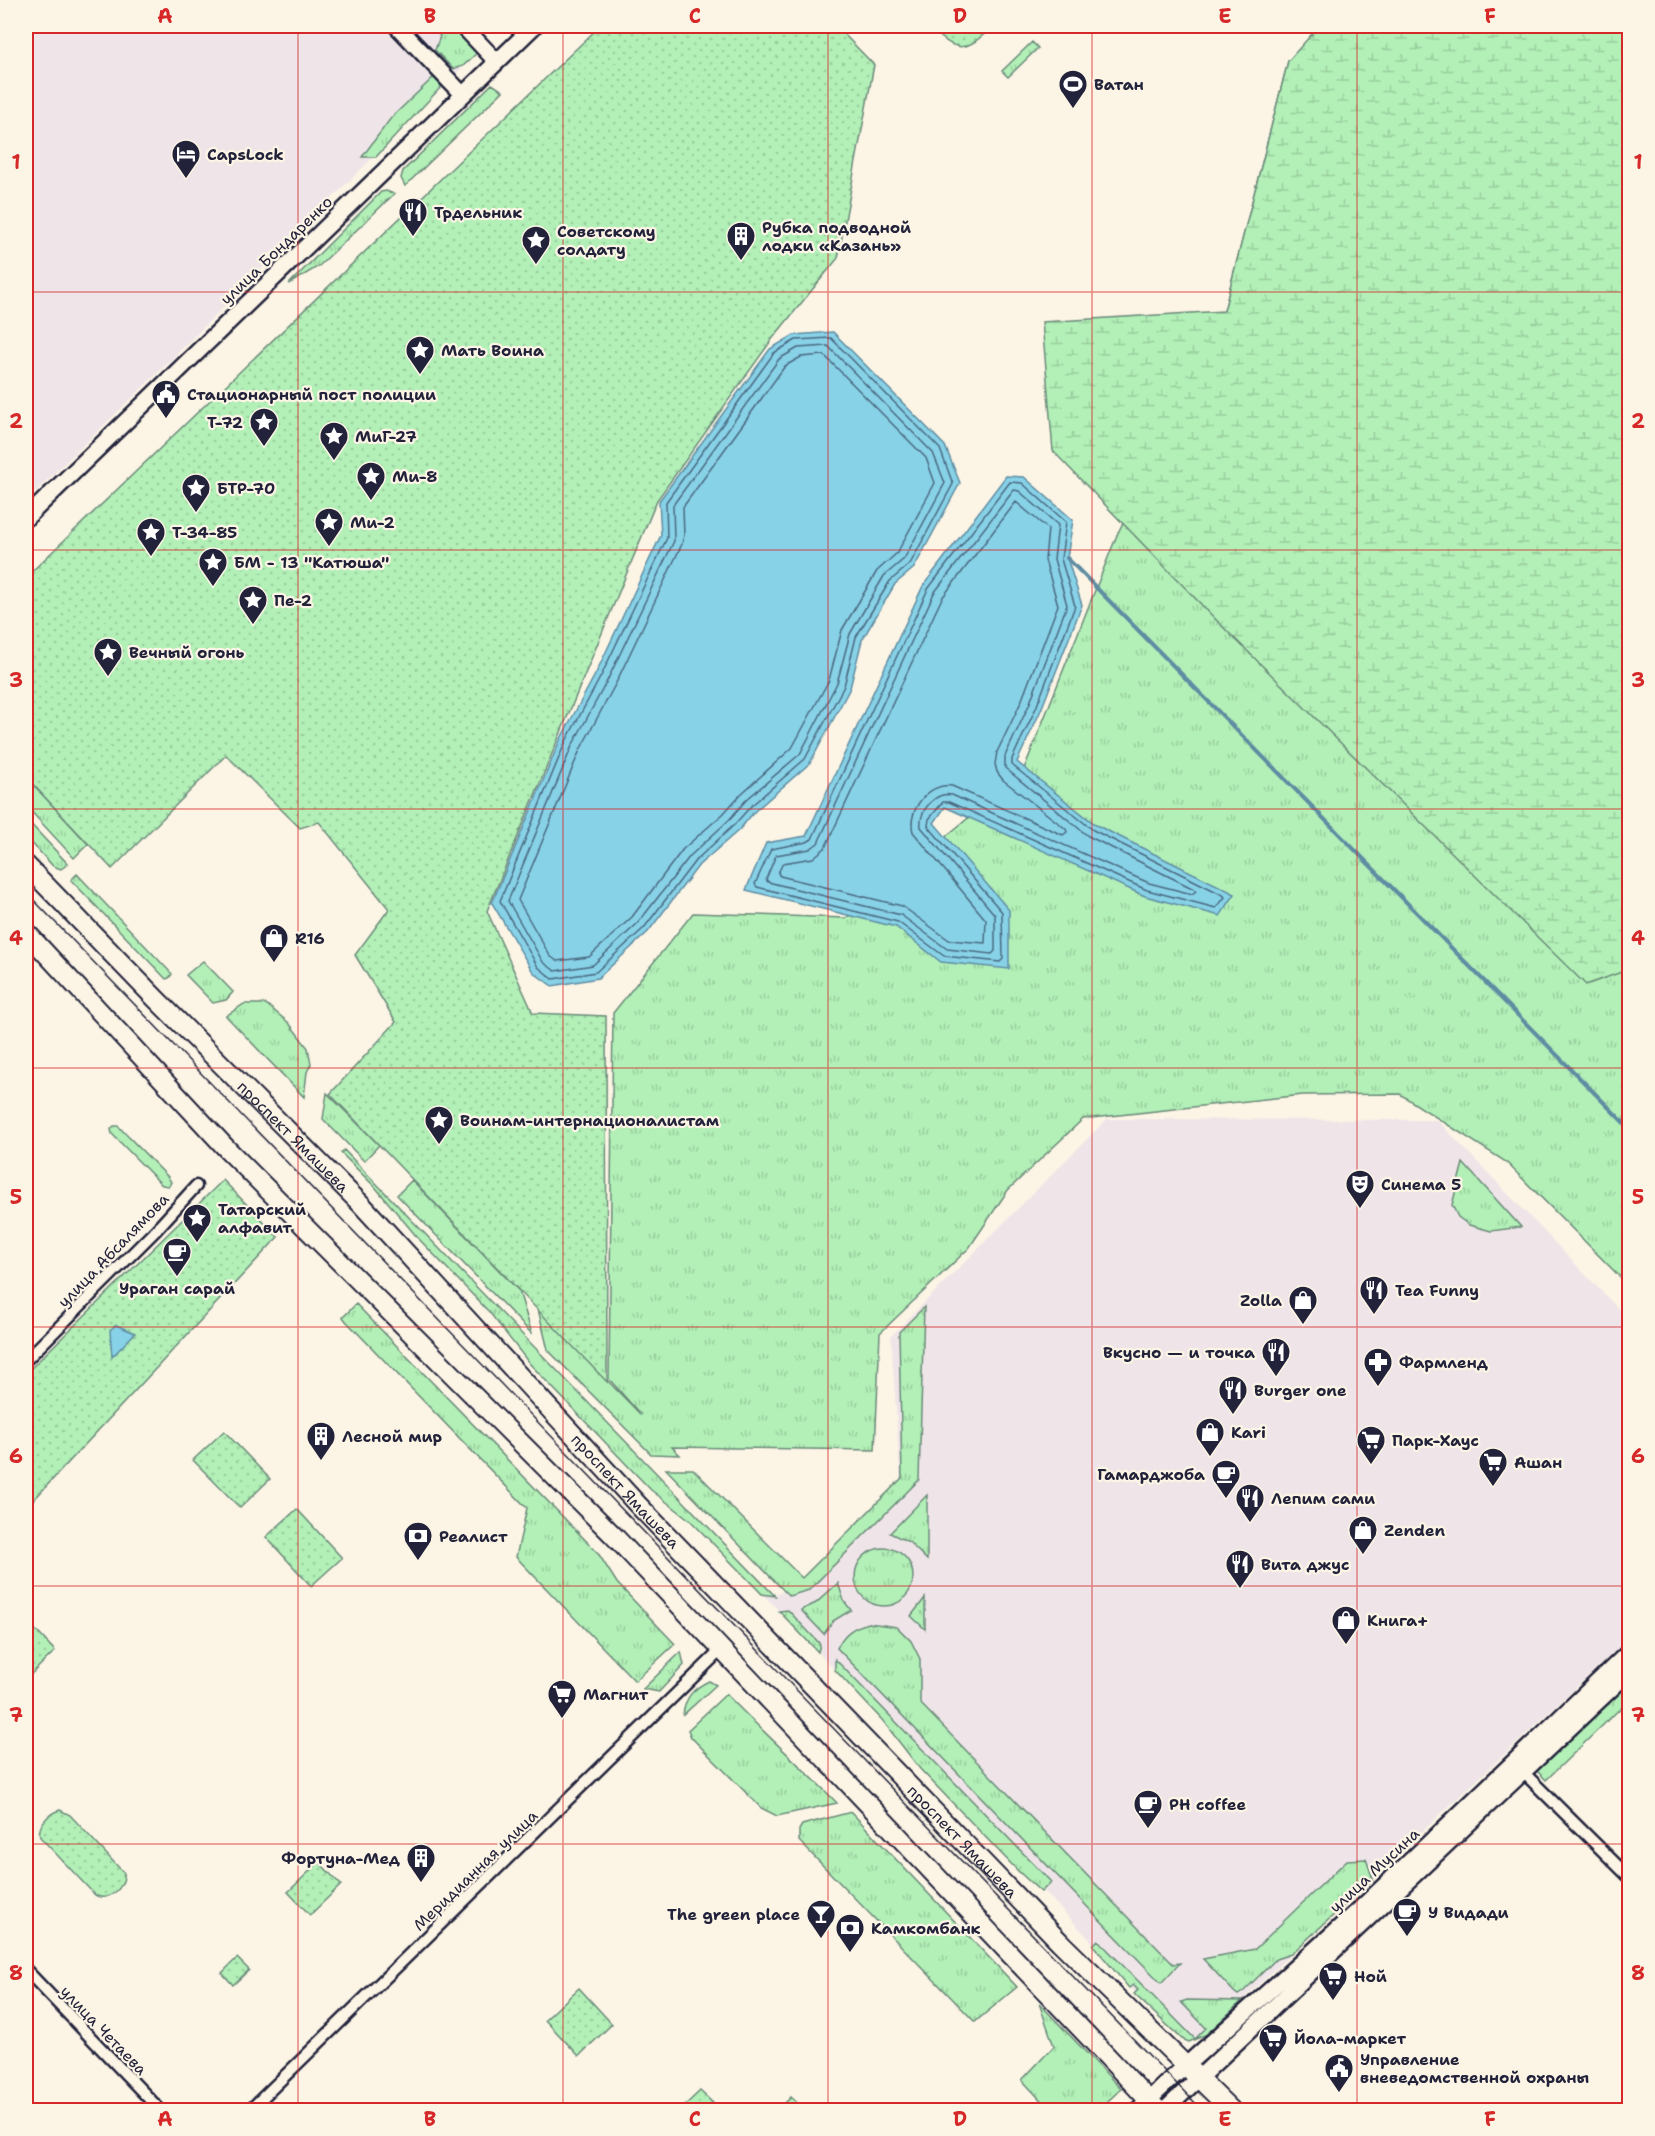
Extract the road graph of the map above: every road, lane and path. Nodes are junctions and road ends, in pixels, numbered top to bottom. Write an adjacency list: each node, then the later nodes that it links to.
1 (397, 26): 5 (street)
2 (463, 26): 4 (street)
3 (534, 26): 4 (street, улица Бондаренко)
4 (496, 62): 5 (street, улица Бондаренко)
5 (462, 94): 6 (street, улица Бондаренко)
6 (26, 519)
7 (26, 865): 17 (main road, проспект Ямашева)
8 (26, 932): 11 (main road)
9 (196, 1186): 10 (street, улица Абсалямова)
10 (26, 1360)
11 (721, 1650): 19 (main road); 21 (street, Меридианная улица)
12 (1629, 1651): 14 (street, улица Мусина)
13 (1629, 1671): 14 (street, улица Мусина)
14 (1518, 1767): 15 (street); 17 (street, улица Мусина); 18 (street, улица Мусина)
15 (1629, 1878)
16 (26, 1970): 20 (street, улица Четаева)
17 (1185, 2067): 18 (main road, проспект Ямашева); 19 (street, улица Мусина)
18 (1199, 2079): 22 (street, улица Мусина); 23 (main road, проспект Ямашева)
19 (1148, 2107)
20 (160, 2110)
21 (250, 2110)
22 (1165, 2110)
23 (1232, 2110)

